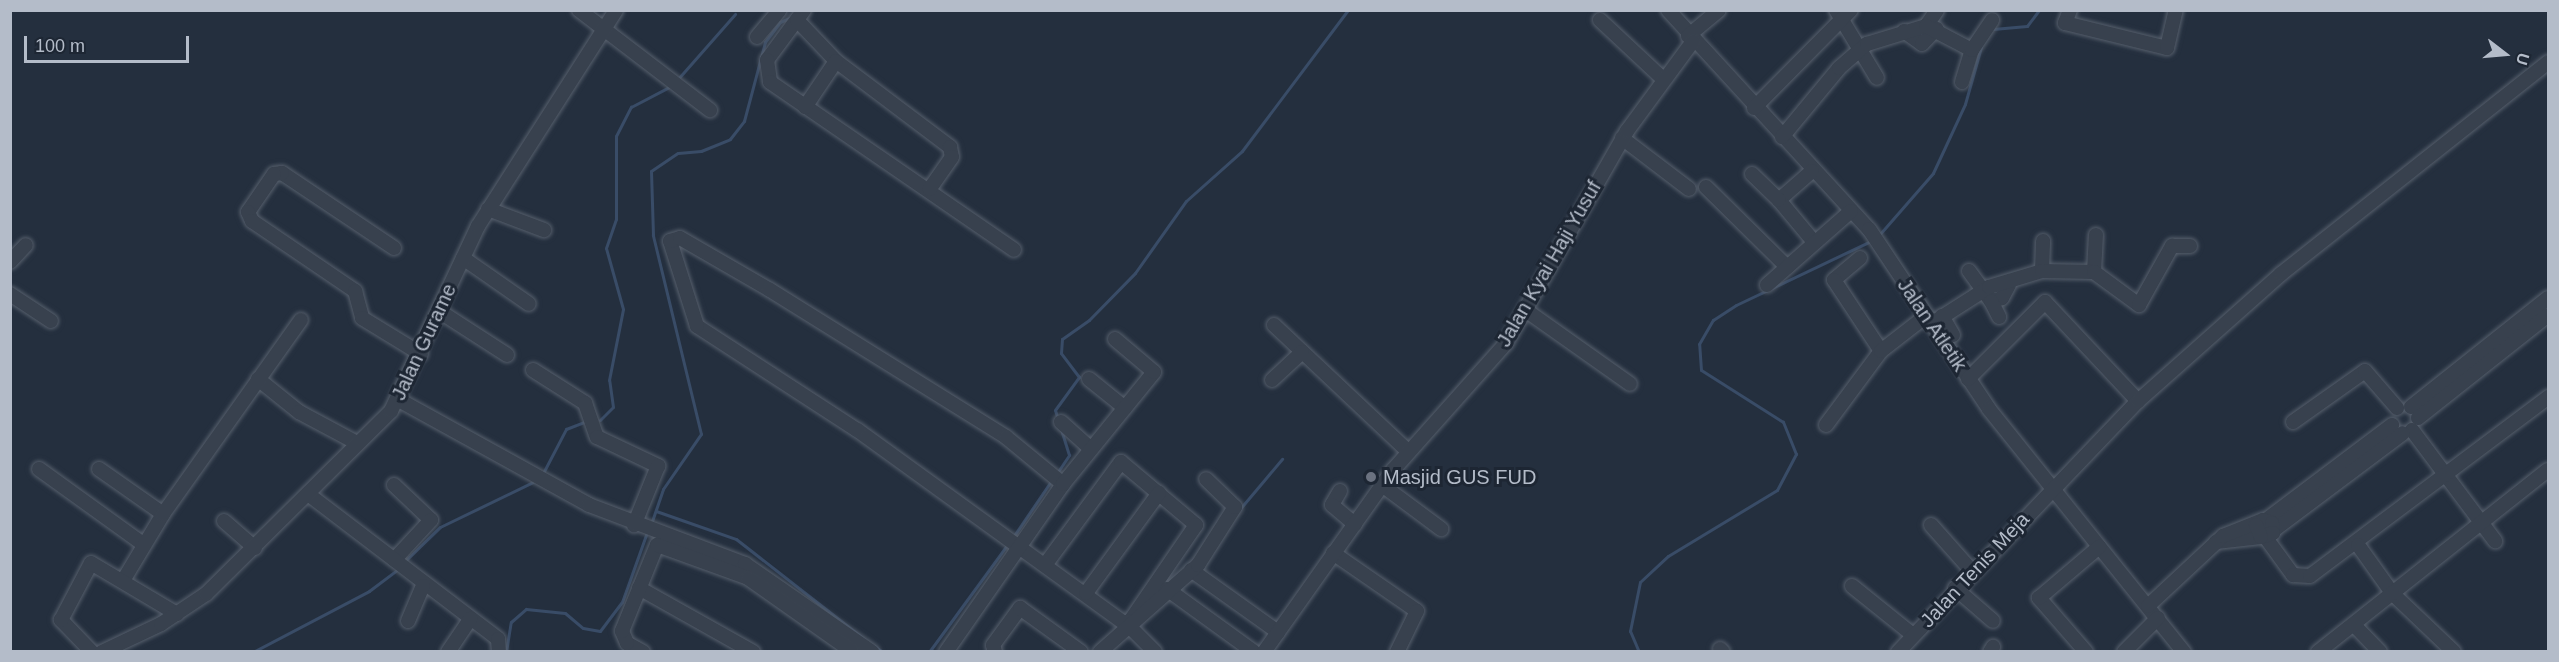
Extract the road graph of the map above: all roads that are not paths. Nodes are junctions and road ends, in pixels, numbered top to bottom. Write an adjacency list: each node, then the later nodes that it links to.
1 (579, 10): 13 (street)
2 (616, 10): 13 (street, Jalan Gurame)
3 (780, 10): 15 (street)
4 (1668, 10): 16 (street, Jalan Atletik)
5 (1719, 10): 16 (street, Jalan Kyai Haji Yusuf)
6 (1937, 10): 14 (street)
7 (2070, 10): 8 (street)
8 (2176, 10)
9 (1844, 14): 18 (street); 25 (street)
10 (801, 15): 19 (street); 24 (street)
11 (1600, 20): 22 (street)
12 (1992, 20): 17 (street)
13 (604, 27): 26 (street); 35 (street, Jalan Gurame)
14 (1931, 27): 17 (street); 18 (street)
15 (758, 37)
16 (1690, 38): 22 (street, Jalan Kyai Haji Yusuf); 25 (street, Jalan Atletik)
17 (1972, 50): 23 (street)
18 (1859, 51): 21 (street); 27 (street)
19 (836, 61): 24 (street); 32 (street)
20 (2548, 62): 80 (street, Jalan Tenis Meja)
21 (1877, 78)
22 (1663, 79): 28 (street, Jalan Kyai Haji Yusuf)
23 (1962, 82)
24 (806, 106): 32 (street)
25 (1754, 108): 27 (street, Jalan Atletik)
26 (710, 110)
27 (1782, 137): 29 (street, Jalan Atletik)
28 (1622, 138): 33 (street); 57 (street, Jalan Kyai Haji Yusuf)
29 (1812, 171): 34 (street); 36 (street, Jalan Atletik)
30 (1752, 174): 34 (street)
31 (1706, 187): 48 (street)
32 (930, 189): 44 (street)
33 (1689, 189)
34 (1779, 200): 40 (street)
35 (488, 209): 37 (street); 45 (street, Jalan Gurame)
36 (1851, 211): 40 (street); 61 (street, Jalan Atletik)
37 (544, 230)
38 (2096, 235): 51 (street)
39 (2043, 241): 50 (street)
40 (1814, 242): 48 (street)
41 (26, 245): 47 (street)
42 (2190, 246): 51 (street)
43 (394, 248): 70 (street)
44 (1014, 250)
45 (463, 258): 56 (street); 58 (street, Jalan Gurame)
46 (1860, 258): 68 (street)
47 (11, 261)
48 (1787, 267): 52 (street)
49 (1969, 271): 54 (street)
50 (2042, 271): 51 (street); 54 (street)
51 (2094, 272)
52 (1767, 285)
53 (10, 294): 63 (street)
54 (1986, 296): 60 (street); 61 (street)
55 (2548, 298): 67 (street)
56 (529, 304)
57 (1527, 311): 77 (street); 88 (street, Jalan Kyai Haji Yusuf)
58 (439, 312): 70 (street, Jalan Gurame); 71 (street)
59 (2548, 315): 67 (street)
60 (1999, 317)
61 (1933, 319): 65 (street); 68 (street); 75 (street, Jalan Atletik)
62 (301, 320): 73 (street)
63 (51, 321)
64 (1274, 325): 69 (street)
65 (1953, 335)
66 (1115, 339): 81 (street)
67 (2502, 343): 82 (street)
68 (1881, 351): 85 (street)
69 (1302, 352): 76 (street); 88 (street)
70 (420, 354): 78 (street, Jalan Gurame)
71 (507, 355)
72 (533, 370): 106 (street)
73 (258, 379): 86 (street); 101 (street)
74 (1089, 379): 81 (street)
75 (1968, 379): 80 (street); 97 (street, Jalan Atletik)
76 (1272, 380)
77 (1630, 384)
78 (399, 400): 86 (street, Jalan Gurame); 106 (street)
79 (2547, 400): 92 (street)
80 (2138, 401): 97 (street, Jalan Tenis Meja)
81 (1125, 408): 87 (street)
82 (2405, 420): 84 (street); 92 (street); 108 (street)
83 (1061, 422): 87 (street)
84 (2293, 422)
85 (1826, 425)
86 (357, 443): 100 (street, Jalan Gurame)
87 (1091, 449): 93 (street)
88 (1409, 452): 96 (street, Jalan Kyai Haji Yusuf)
89 (39, 469): 112 (street)
90 (99, 469): 101 (street)
91 (2548, 470): 103 (street)
92 (2448, 476): 103 (street); 113 (street)
93 (1058, 478): 111 (street); 111 (street)
94 (1206, 479): 120 (street)
95 (394, 485): 117 (street)
96 (1382, 486): 104 (street, Jalan Kyai Haji Yusuf); 107 (street)
97 (2052, 489): 114 (street, Jalan Atletik); 119 (street, Jalan Tenis Meja)
98 (1340, 491): 104 (street)
99 (1160, 493): 118 (street); 126 (street); 126 (street)
100 (308, 494): 115 (street, Jalan Gurame); 117 (street)
101 (163, 514): 112 (street)
102 (225, 521): 115 (street)
103 (2482, 523): 110 (street); 128 (street)
104 (1355, 524): 116 (street, Jalan Kyai Haji Yusuf)
105 (1931, 525): 119 (street)
106 (638, 526): 109 (street)
107 (1441, 529)
108 (2265, 530): 113 (street); 129 (street)
109 (660, 538): 124 (street); 140 (street)
110 (2495, 541)
111 (1015, 542): 118 (street); 141 (street)
112 (143, 544): 121 (street)
113 (2358, 545): 128 (street)
114 (2099, 547): 129 (street, Jalan Atletik); 157 (street)
115 (255, 548): 130 (street, Jalan Gurame)
116 (1333, 553): 137 (street, Jalan Kyai Haji Yusuf); 155 (street)
117 (399, 564): 122 (street)
118 (1045, 565): 126 (street)
119 (1972, 572): 125 (street, Jalan Tenis Meja)
120 (1196, 574): 127 (street); 137 (street)
121 (124, 579): 130 (street); 142 (street)
122 (423, 586): 132 (street); 133 (street)
123 (1852, 586): 138 (street)
124 (639, 588): 146 (street); 147 (street)
125 (1955, 588): 134 (street); 138 (street, Jalan Tenis Meja)
126 (1086, 592)
127 (1171, 592): 136 (street); 153 (street)
128 (2393, 594): 135 (street); 163 (street)
129 (2148, 606): 131 (street, Jalan Atletik)
130 (177, 614): 143 (street, Jalan Gurame)
131 (2158, 618): 158 (street); 159 (street, Jalan Atletik)
132 (470, 619): 144 (street); 145 (street)
133 (408, 621)
134 (1993, 621)
135 (2355, 626): 139 (street); 160 (street)
136 (1133, 630): 151 (street); 152 (street)
137 (1278, 632): 154 (street, Jalan Kyai Haji Yusuf)
138 (1913, 635): 156 (street, Jalan Tenis Meja)
139 (2366, 637): 161 (street); 162 (street)
140 (848, 646): 148 (street)
141 (946, 649)
142 (92, 651)
143 (102, 651)
144 (448, 651)
145 (499, 651)
146 (643, 651)
147 (753, 651)
148 (872, 651)
149 (995, 651): 150 (street)
150 (1081, 651)
151 (1100, 651)
152 (1155, 651)
153 (1254, 651)
154 (1264, 651)
155 (1397, 651)
156 (1898, 651)
157 (2086, 651)
158 (2124, 651)
159 (2184, 651)
160 (2318, 651)
161 (2368, 651)
162 (2380, 651)
163 (2454, 651)

